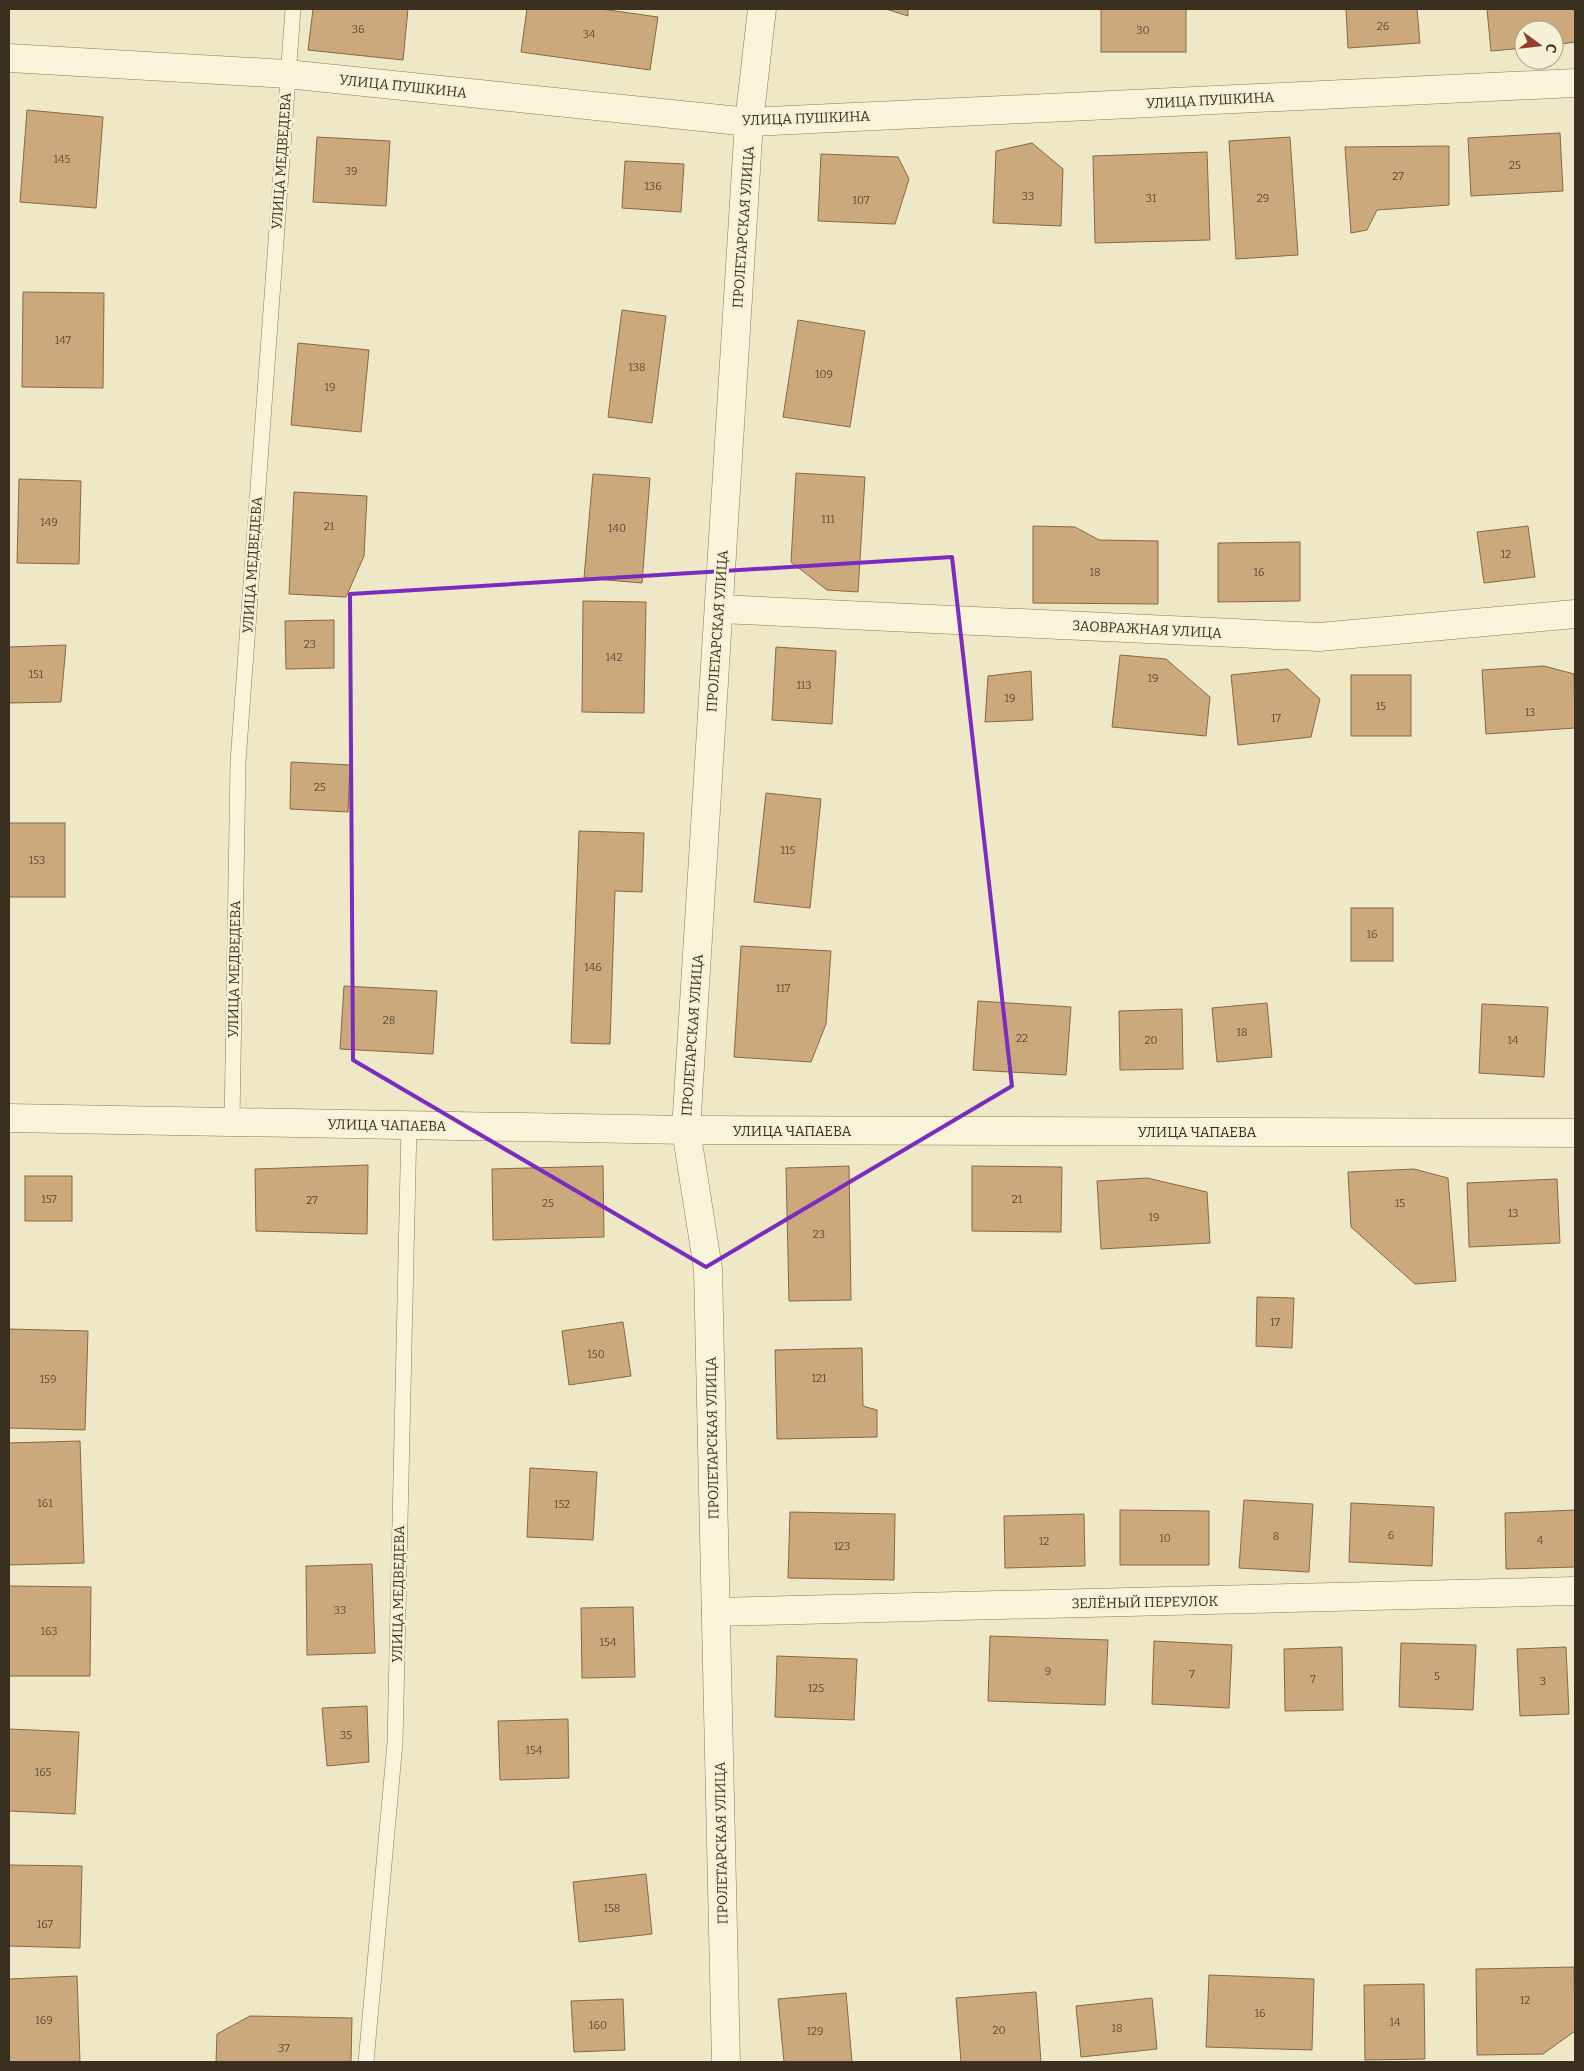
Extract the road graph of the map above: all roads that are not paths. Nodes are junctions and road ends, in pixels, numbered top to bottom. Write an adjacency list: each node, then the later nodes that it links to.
1 (293, 9): 4 (lane, УЛИЦА МЕДВЕДЕВА)
2 (762, 9): 6 (street, ПРОЛЕТАРСКАЯ УЛИЦА)
3 (9, 58): 4 (street, УЛИЦА ПУШКИНА)
4 (287, 74): 6 (street, УЛИЦА ПУШКИНА); 10 (lane, УЛИЦА МЕДВЕДЕВА)
5 (1575, 83): 6 (street, УЛИЦА ПУШКИНА)
6 (749, 122): 7 (street, ПРОЛЕТАРСКАЯ УЛИЦА)
7 (718, 609): 8 (street, ЗАОВРАЖНАЯ УЛИЦА); 12 (street, ПРОЛЕТАРСКАЯ УЛИЦА)
8 (1575, 614)
9 (9, 1118): 10 (street, УЛИЦА ЧАПАЕВА)
10 (232, 1122): 11 (street, УЛИЦА ЧАПАЕВА)
11 (409, 1125): 12 (street, УЛИЦА ЧАПАЕВА); 16 (lane, УЛИЦА МЕДВЕДЕВА)
12 (686, 1130): 13 (street, УЛИЦА ЧАПАЕВА); 15 (street, ПРОЛЕТАРСКАЯ УЛИЦА)
13 (1575, 1133)
14 (1575, 1592): 15 (street, ЗЕЛЁНЫЙ ПЕРЕУЛОК)
15 (716, 1612): 17 (street, ПРОЛЕТАРСКАЯ УЛИЦА)
16 (366, 2062)
17 (726, 2062)

